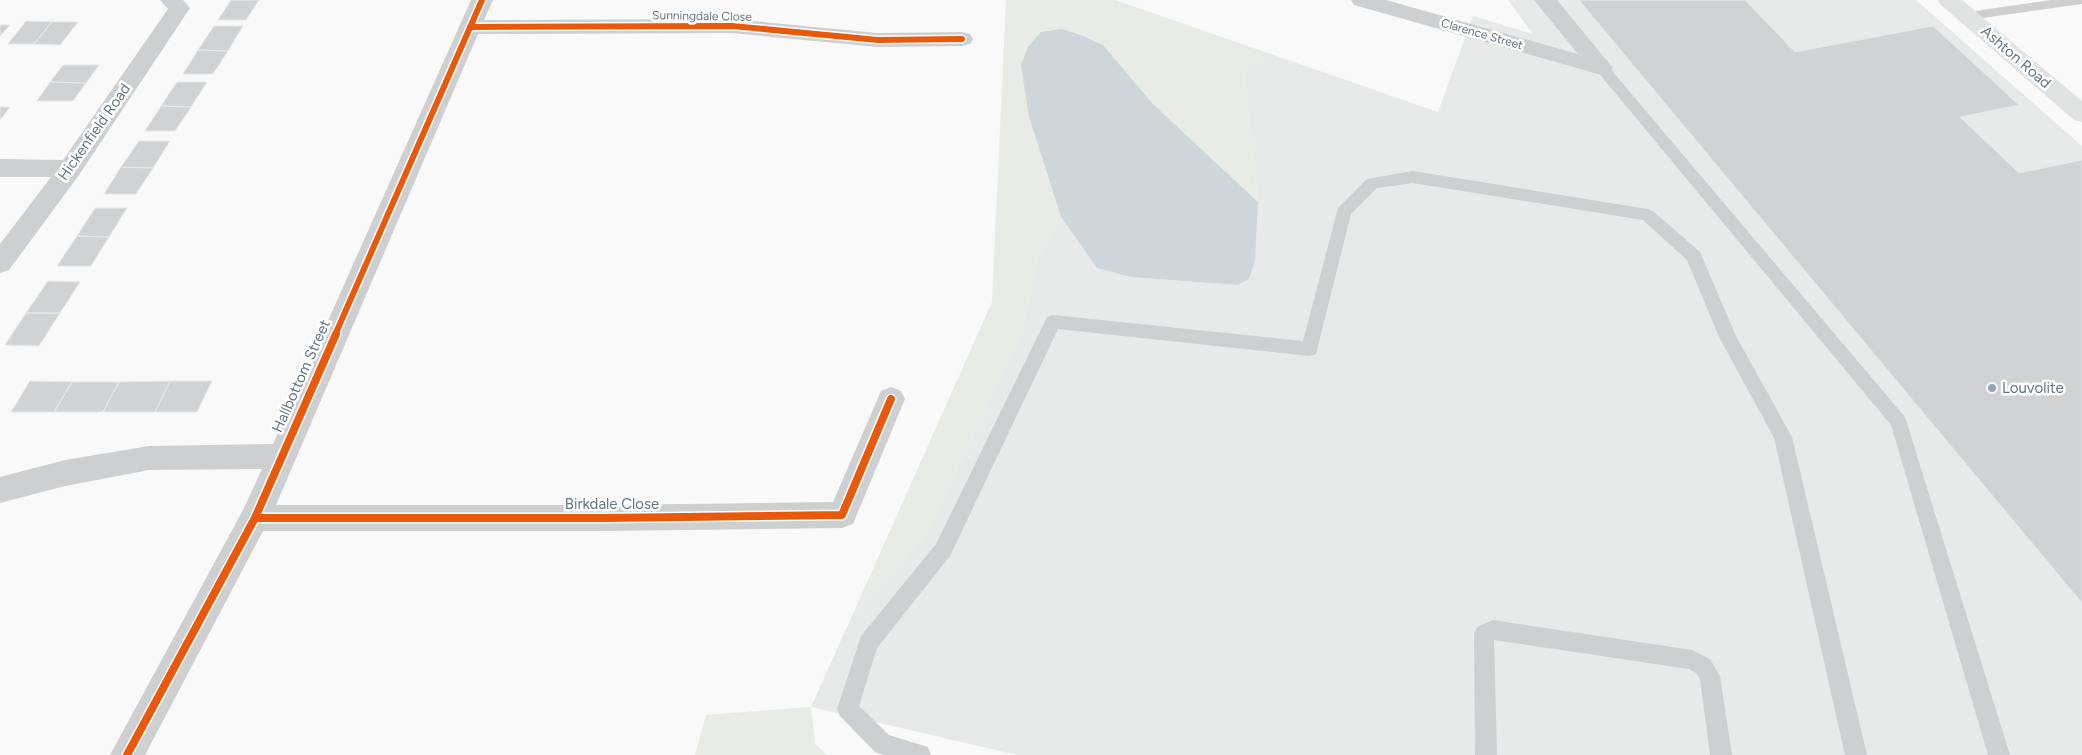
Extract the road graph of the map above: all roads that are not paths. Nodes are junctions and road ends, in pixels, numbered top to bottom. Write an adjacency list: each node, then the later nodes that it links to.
1 (171, 0): 13 (street, Hickenfield Road)
2 (482, 0): 8 (street, Hallbottom Street)
3 (1362, 0): 10 (street, Clarence Street)
4 (1545, 0): 10 (street)
5 (1949, 0): 7 (street, Ashton Road)
6 (2082, 0): 7 (lane)
7 (1968, 16): 11 (street, Ashton Road)
8 (470, 27): 9 (street, Sunningdale Close); 16 (street, Hallbottom Street)
9 (962, 39)
10 (1602, 68): 24 (lane)
11 (2082, 114)
12 (0, 168): 13 (street)
13 (70, 168): 14 (street, Hickenfield Road)
14 (0, 263)
15 (892, 399): 18 (street, Birkdale Close)
16 (280, 456): 17 (street); 18 (street, Hallbottom Street)
17 (0, 490)
18 (255, 518): 19 (street, Hallbottom Street)
19 (127, 755)
20 (920, 755): 23 (lane)
21 (1486, 755): 22 (lane)
22 (1721, 755)
23 (1856, 755)
24 (2000, 755)

